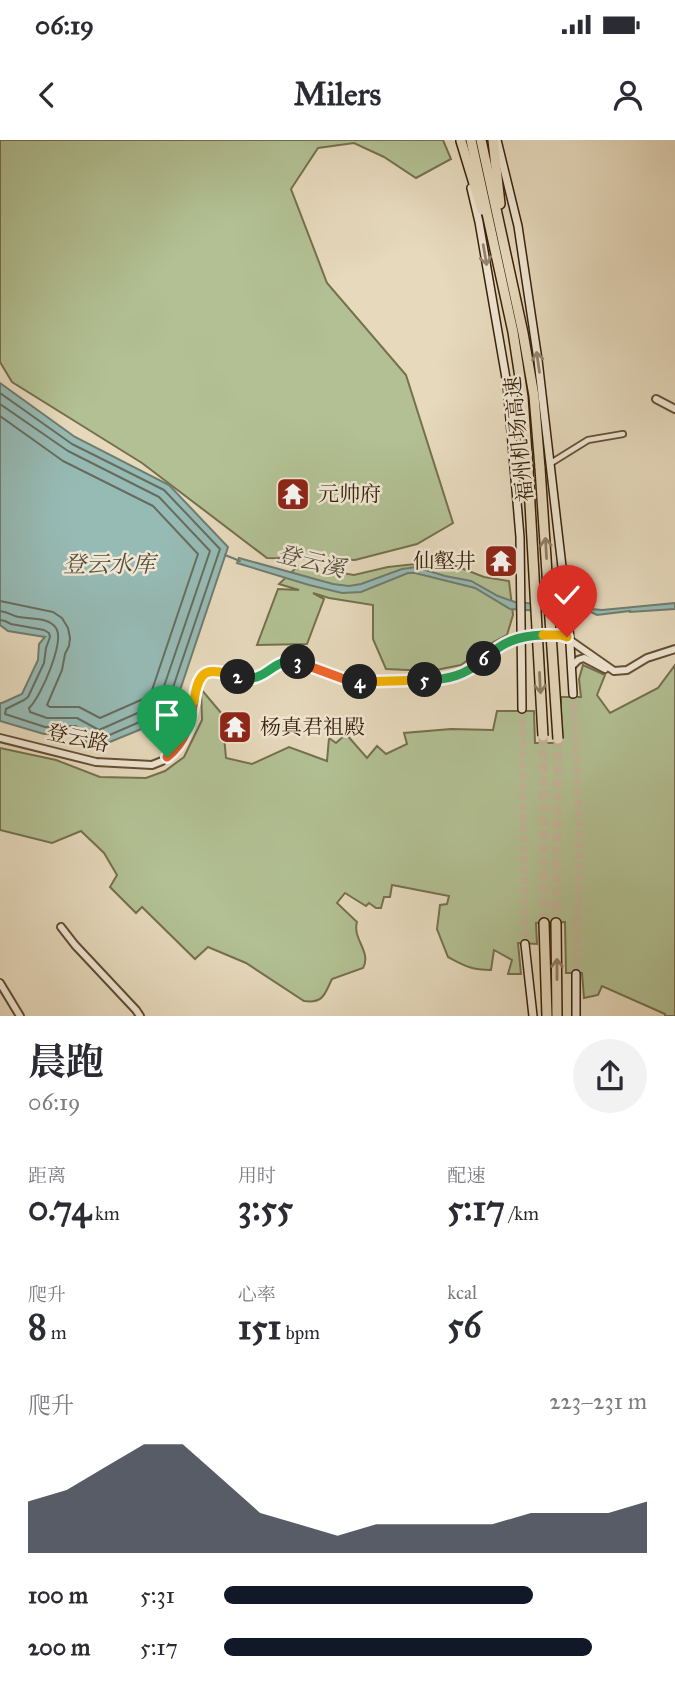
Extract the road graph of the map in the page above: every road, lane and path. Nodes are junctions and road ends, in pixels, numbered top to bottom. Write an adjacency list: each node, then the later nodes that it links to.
1 (471, 140): 5 (highway, 福州机场高速)
2 (481, 140): 5 (highway, 福州机场高速)
3 (495, 140): 5 (highway); 9 (main road, one-way to 3)
4 (460, 141): 5 (highway); 10 (main road, one-way to 10)
5 (500, 249): 17 (highway, 福州机场高速, one-way to 17, bridge); 19 (highway, 福州机场高速, one-way to 5, bridge)
6 (656, 400): 7 (street)
7 (675, 409)
8 (623, 434): 9 (street)
9 (551, 463): 11 (main road)
10 (522, 636): 11 (street, 登云路); 16 (main road); 18 (street, 登云路)
11 (570, 638): 13 (main road); 14 (street)
12 (675, 649): 14 (street)
13 (572, 666): 14 (street); 15 (main road)
14 (611, 670)
15 (573, 694)
16 (522, 709)
17 (543, 736)
18 (0, 738)
19 (558, 739)
20 (544, 923): 29 (highway)
21 (556, 923): 30 (highway, one-way to 21)
22 (61, 927): 27 (street)
23 (525, 944): 28 (main road)
24 (576, 974): 31 (main road)
25 (0, 984): 26 (street)
26 (20, 1016)
27 (140, 1016)
28 (533, 1016)
29 (547, 1016)
30 (557, 1016)
31 (576, 1016)

